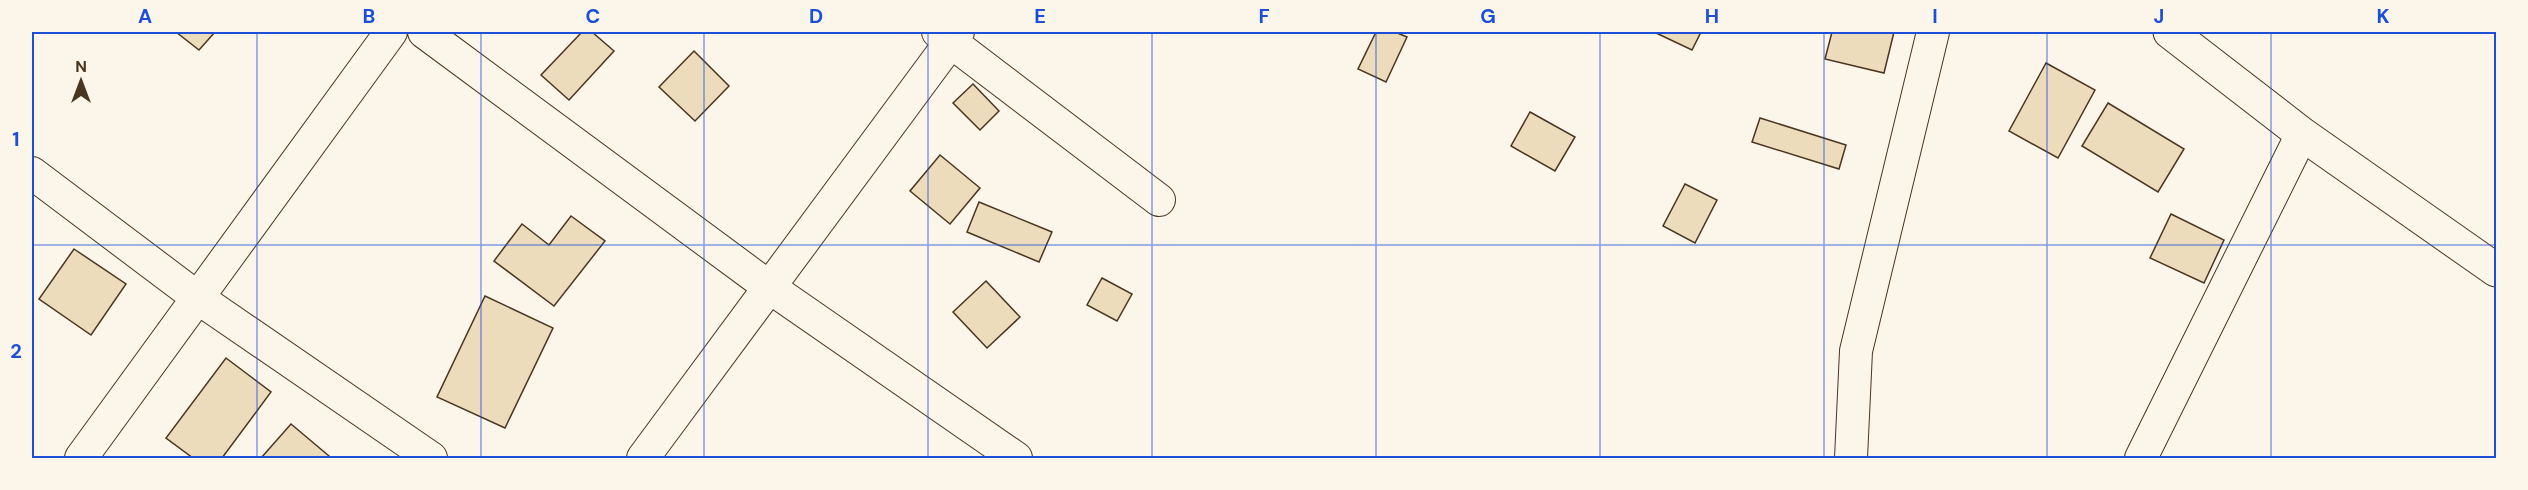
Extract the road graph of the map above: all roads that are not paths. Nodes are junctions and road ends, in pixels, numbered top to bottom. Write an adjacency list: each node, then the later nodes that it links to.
1 (390, 32): 11 (street)
2 (424, 32): 10 (street)
3 (1933, 32): 16 (street)
4 (2170, 32): 6 (highway)
5 (949, 35): 8 (street); 10 (street)
6 (2302, 134): 9 (highway); 17 (street)
7 (32, 173): 11 (street)
8 (1159, 200)
9 (2496, 270)
10 (769, 287): 14 (street); 15 (street)
11 (198, 298): 12 (street); 13 (street)
12 (81, 459)
13 (431, 459)
14 (643, 459)
15 (1016, 459)
16 (1851, 459)
17 (2141, 459)

